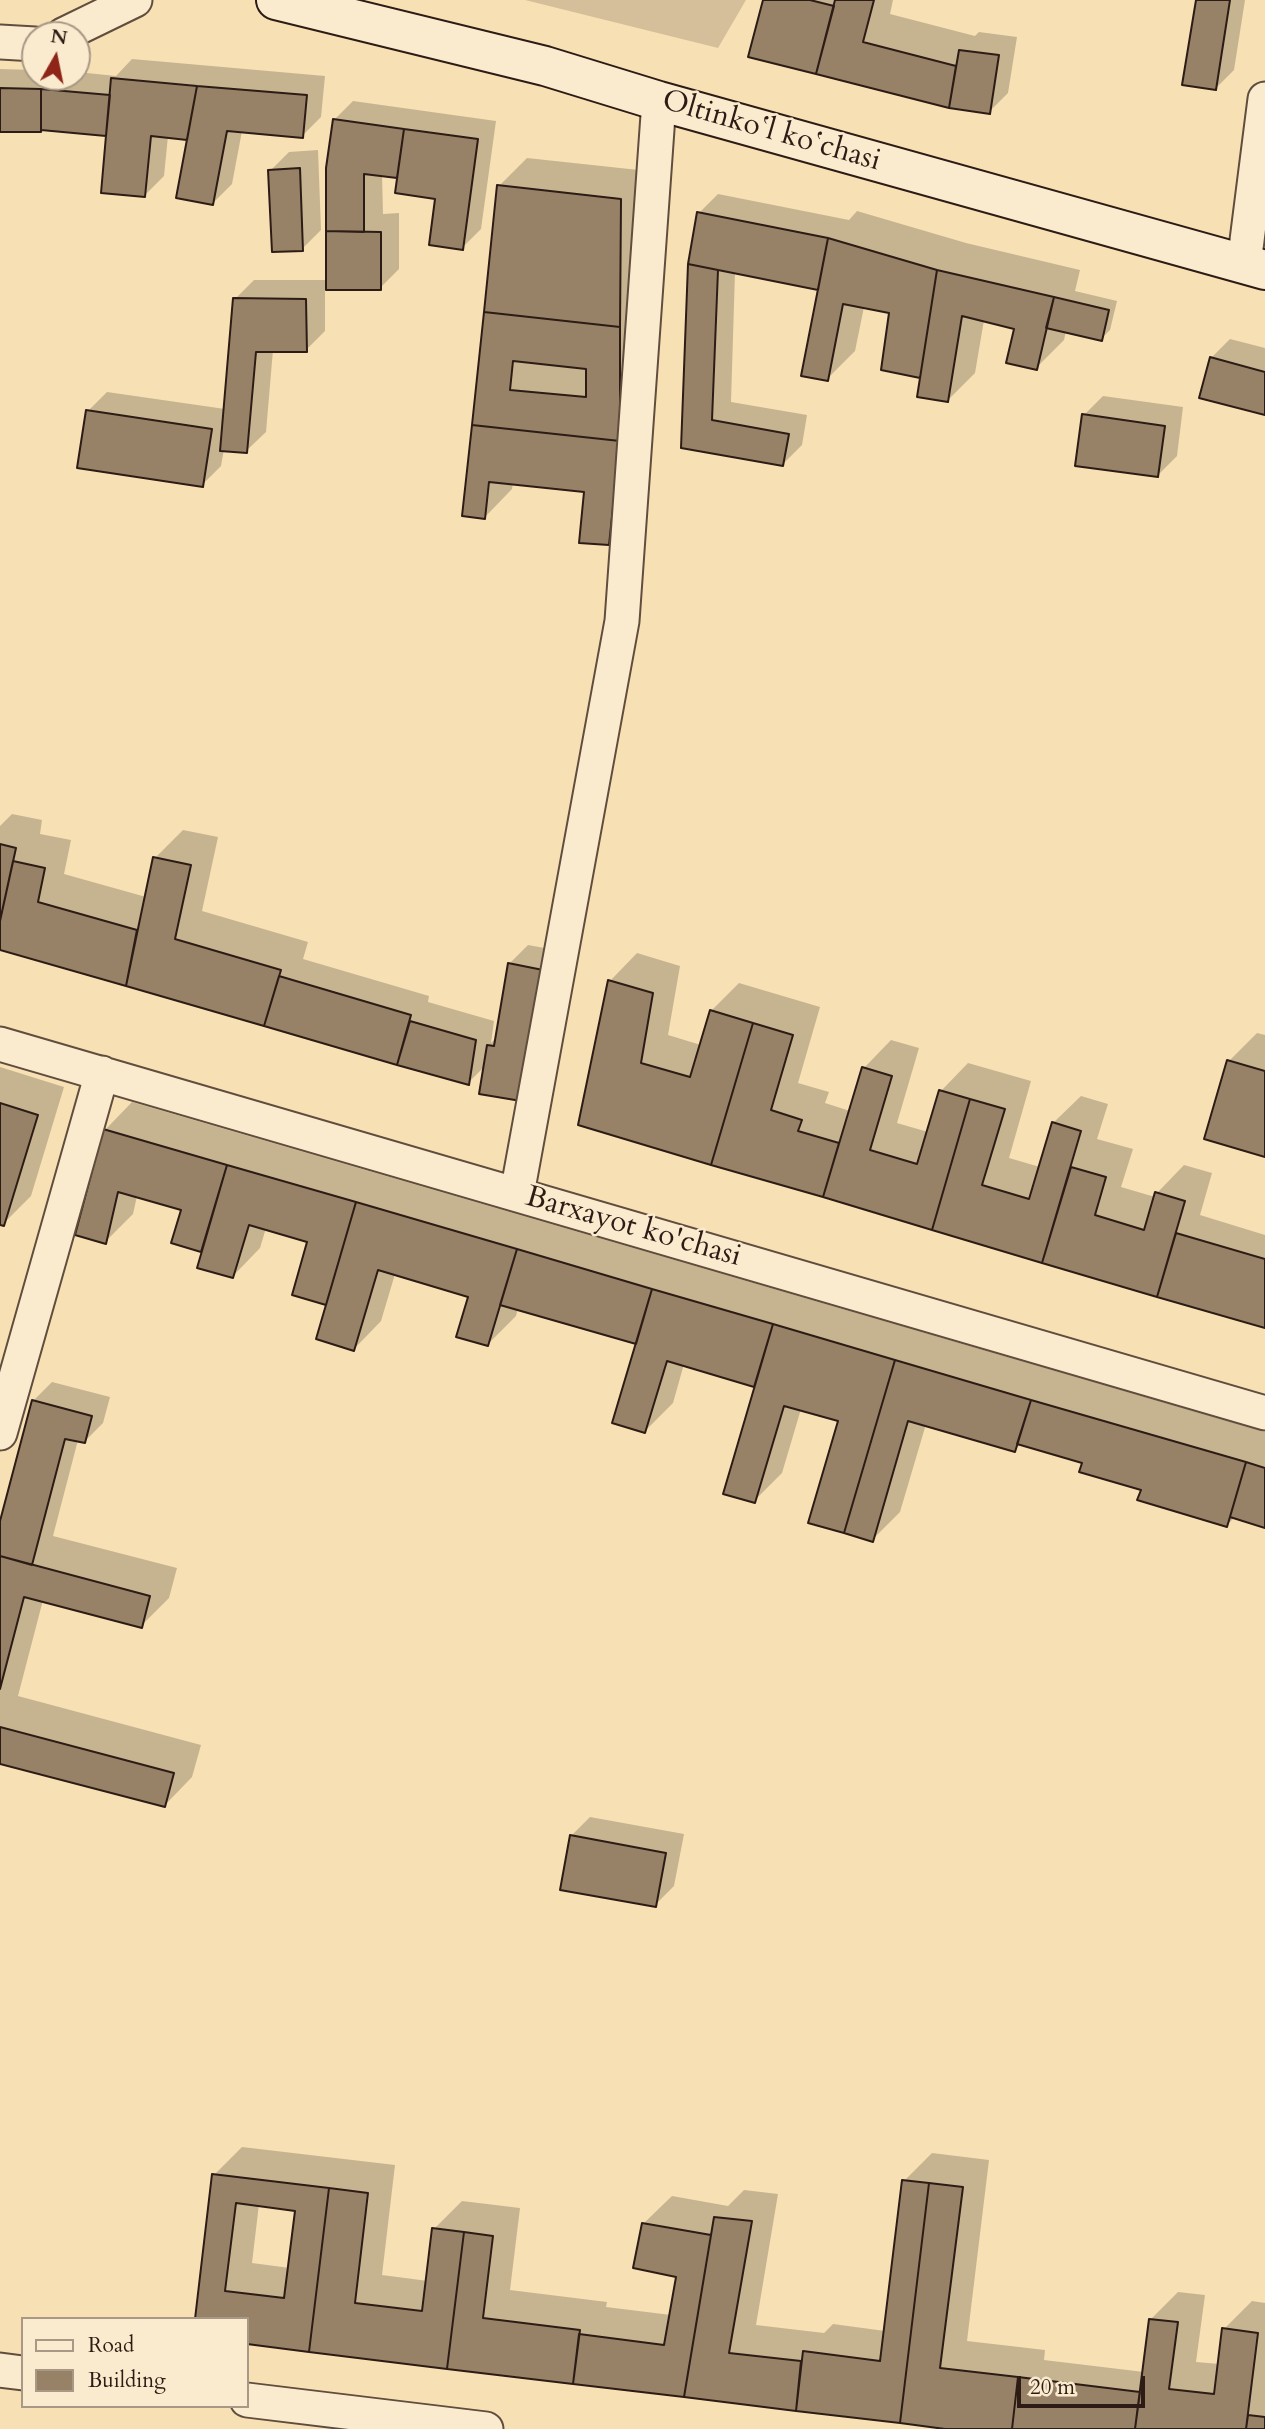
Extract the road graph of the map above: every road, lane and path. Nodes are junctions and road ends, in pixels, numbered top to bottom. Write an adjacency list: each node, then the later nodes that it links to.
1 (135, 0): 3 (street)
2 (276, 0): 7 (main road, Oltinkoʻl koʻchasi)
3 (91, 21)
4 (0, 42): 5 (street)
5 (21, 43)
6 (1265, 99): 8 (street)
7 (659, 101): 8 (main road, Oltinkoʻl koʻchasi); 11 (street)
8 (1255, 267)
9 (0, 1044): 10 (street, Barxayot ko'chasi)
10 (102, 1073): 11 (street, Barxayot ko'chasi); 13 (street)
11 (517, 1194): 12 (street, Barxayot ko'chasi)
12 (1265, 1412)
13 (0, 1433)
14 (0, 2370): 15 (street)
15 (21, 2373)
16 (248, 2400): 17 (street)
17 (486, 2429)

